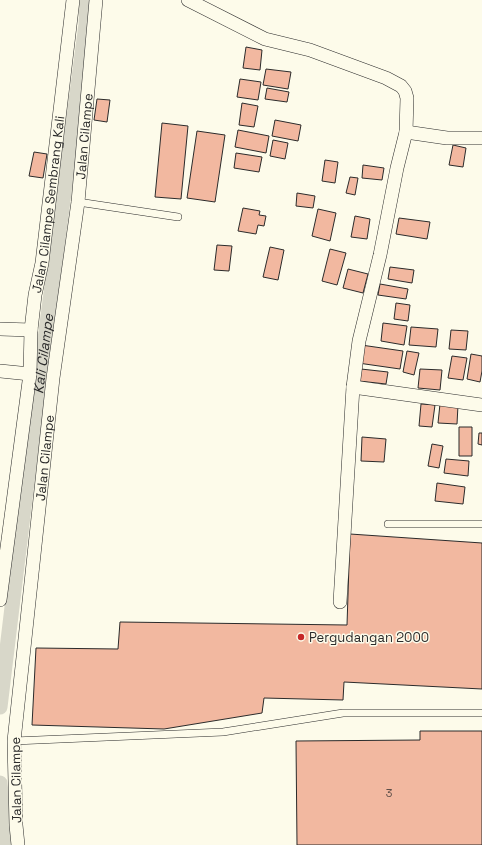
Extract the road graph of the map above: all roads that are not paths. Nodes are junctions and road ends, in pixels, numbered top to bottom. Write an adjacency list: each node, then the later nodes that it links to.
1 (73, 0): 9 (street, Jalan Cilampe Sembrang Kali)
2 (96, 0): 6 (street, Jalan Cilampe)
3 (188, 0): 4 (street)
4 (406, 132): 5 (street); 12 (street)
5 (482, 138)
6 (78, 202): 7 (lane); 19 (street, Jalan Cilampe)
7 (178, 217)
8 (0, 328): 9 (street)
9 (31, 330): 11 (street, Jalan Cilampe Sembrang Kali)
10 (0, 371): 11 (street)
11 (30, 374): 16 (street, Jalan Cilampe Sembrang Kali)
12 (353, 387): 13 (street); 17 (street)
13 (482, 405)
14 (388, 524): 15 (lane)
15 (482, 524)
16 (0, 600)
17 (340, 602)
18 (482, 713): 19 (lane)
19 (14, 741): 20 (street, Jalan Cilampe)
20 (18, 845)

